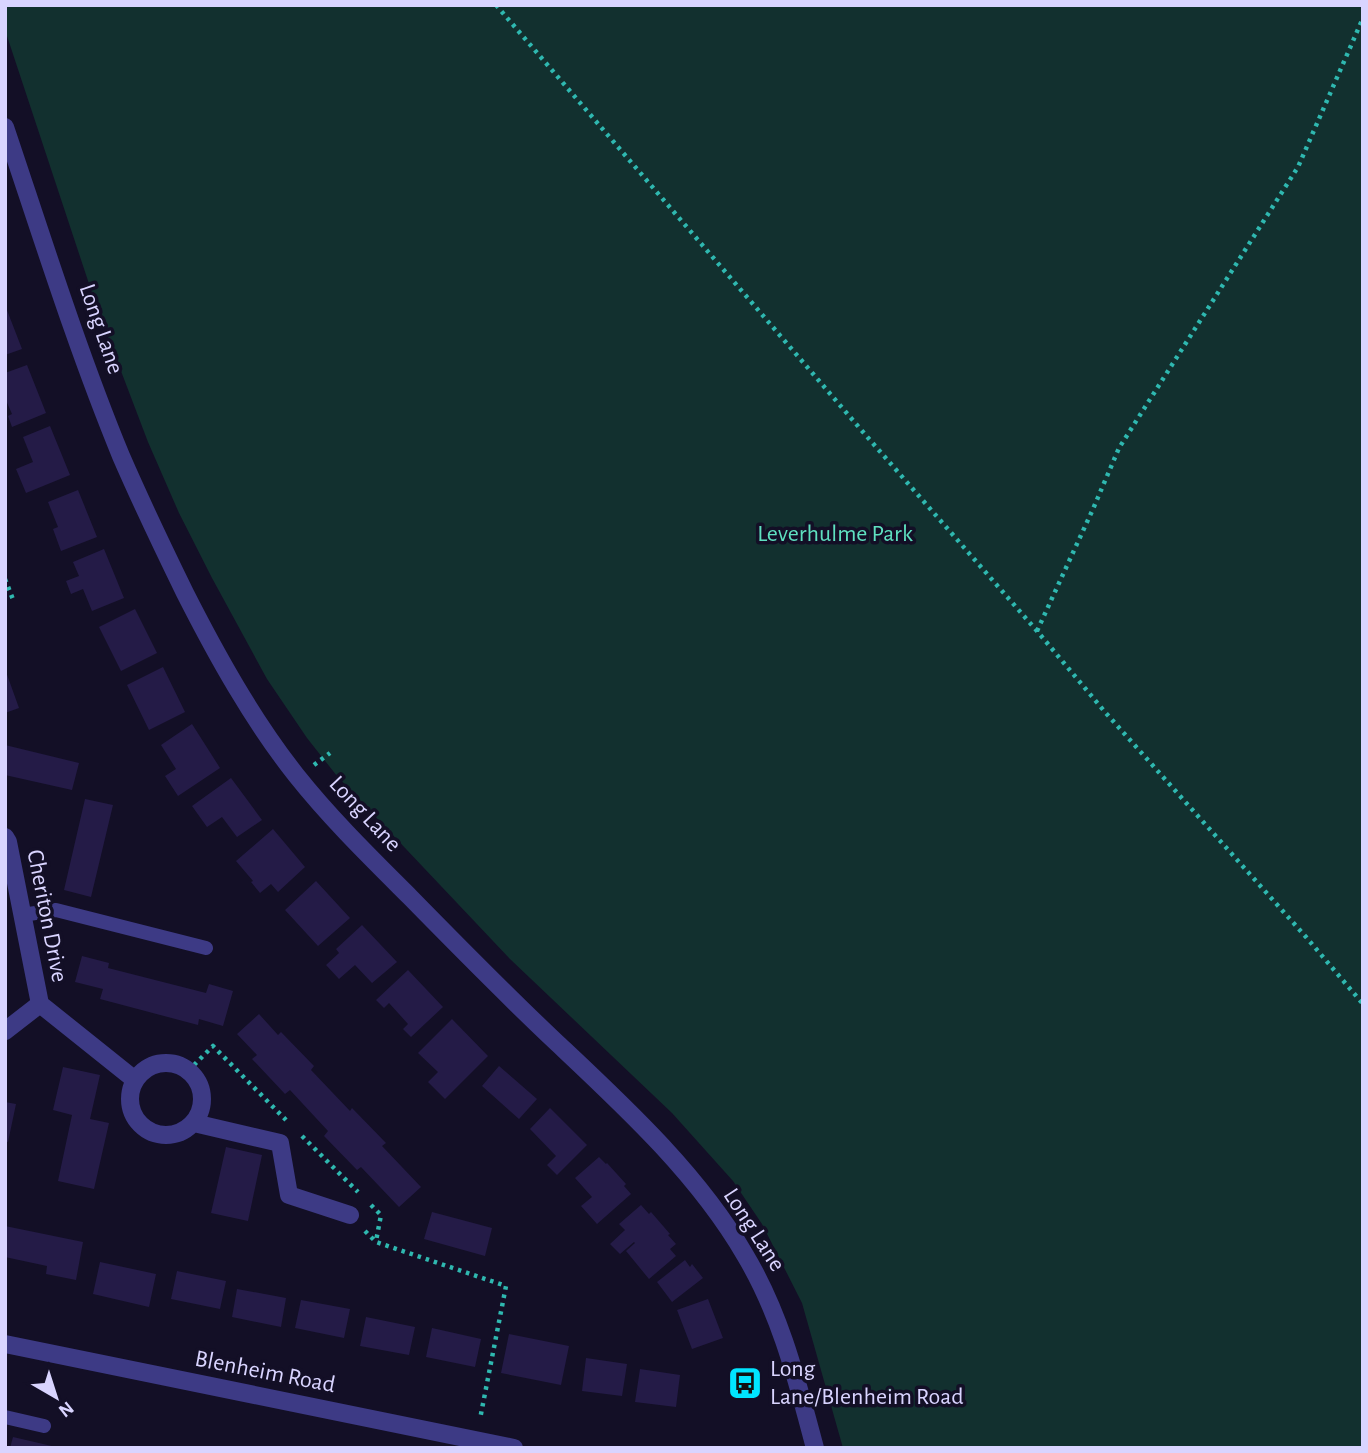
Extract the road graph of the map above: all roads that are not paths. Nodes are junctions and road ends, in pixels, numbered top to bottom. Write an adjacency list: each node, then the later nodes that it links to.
1 (5, 127): 15 (street, Long Lane)
2 (5, 837): 3 (street, Cheriton Drive)
3 (22, 915): 4 (lane); 5 (street, Cheriton Drive)
4 (206, 948)
5 (40, 1004): 6 (street, Cheriton Drive); 7 (street, Cheriton Drive)
6 (5, 1031)
7 (135, 1080): 8 (street); 8 (street)
8 (194, 1123): 9 (street)
9 (350, 1215)
10 (5, 1344): 13 (street, Blenheim Road)
11 (5, 1418): 12 (lane)
12 (44, 1426)
13 (432, 1439): 14 (street, Blenheim Road)
14 (514, 1448)
15 (815, 1448)

